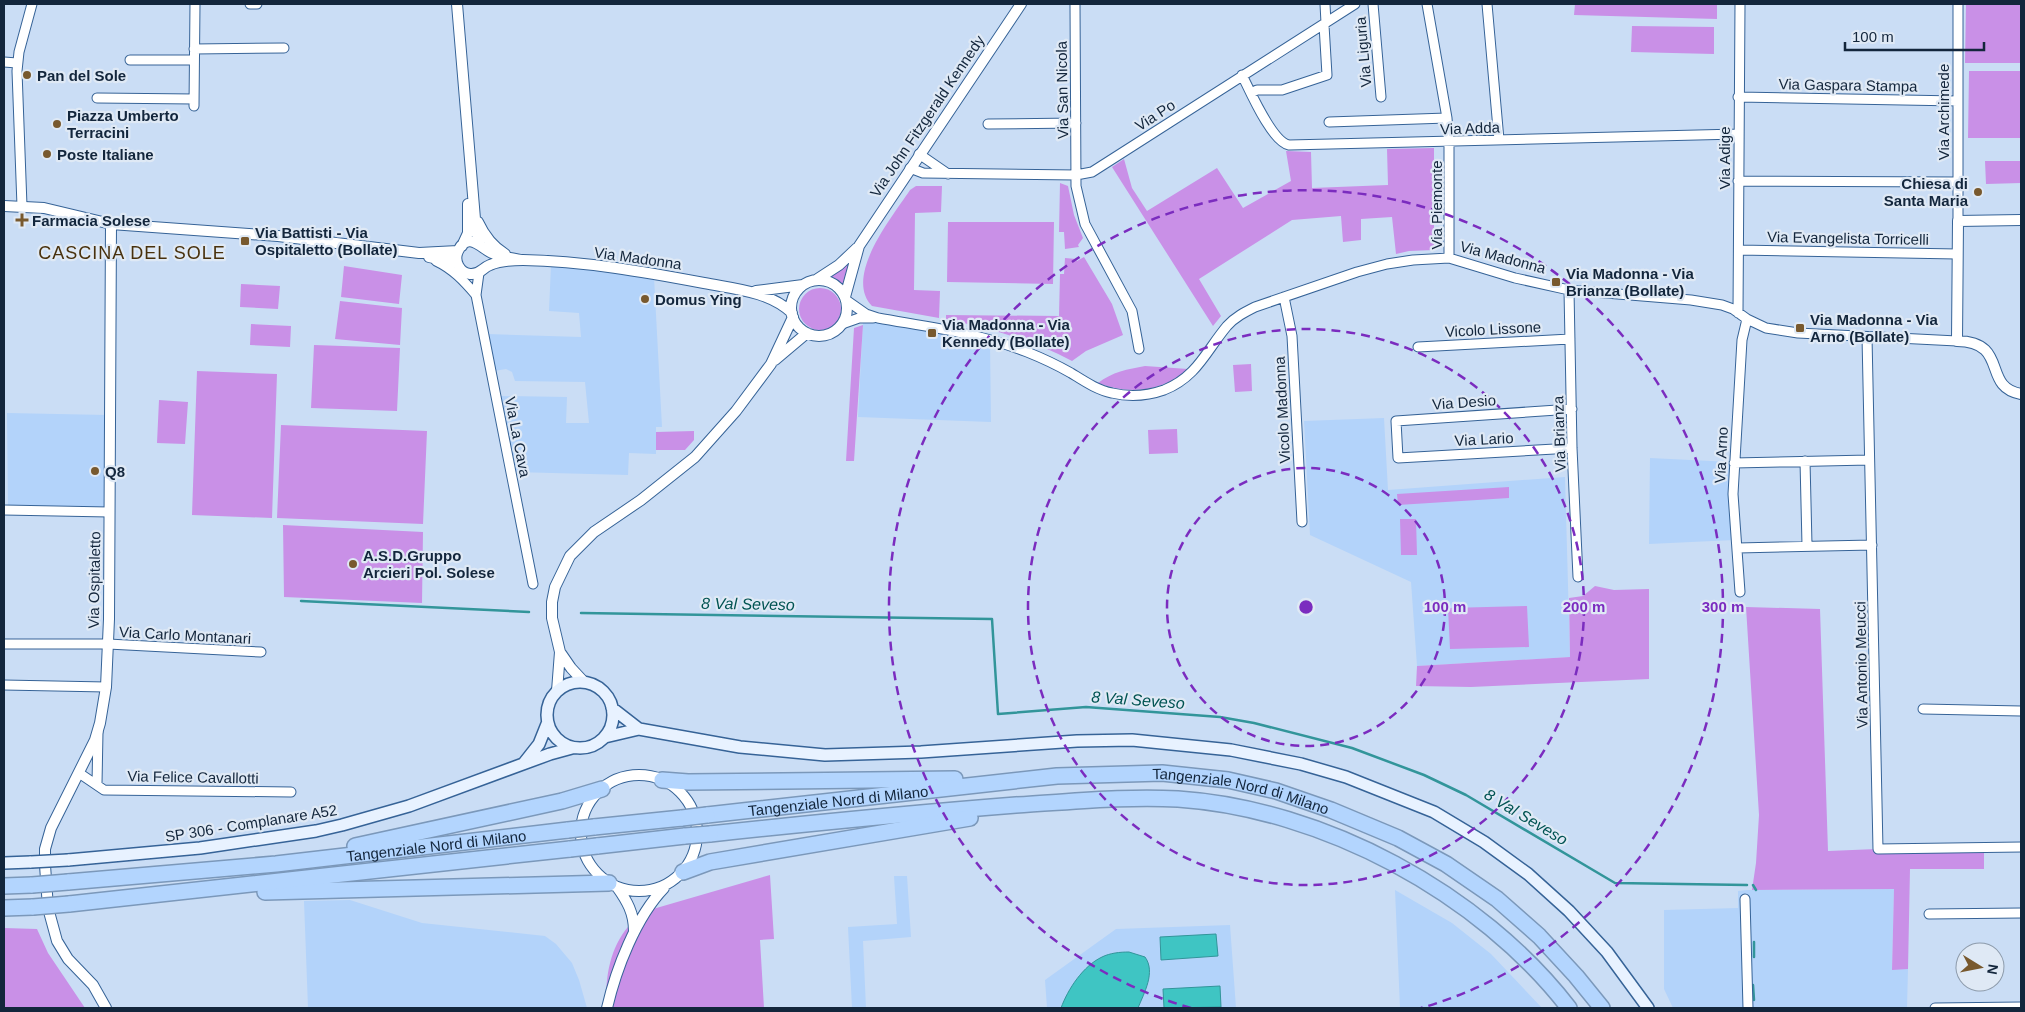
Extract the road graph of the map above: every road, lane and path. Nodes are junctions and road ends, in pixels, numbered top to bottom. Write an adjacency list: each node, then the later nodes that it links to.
1 (32, 4): 21 (street)
2 (195, 4): 17 (street)
3 (250, 4): 4 (street)
4 (257, 4)
5 (457, 4): 39 (street)
6 (1021, 4): 35 (street, Via John Fitzgerald Kennedy)
7 (1074, 4): 31 (street, Via San Nicola)
8 (1325, 4): 15 (street)
9 (1355, 4): 15 (street, Via Po)
10 (1373, 4): 24 (street, Via Liguria)
11 (1427, 4): 28 (street, Via Piemonte)
12 (1487, 4): 33 (street)
13 (1740, 4): 26 (street, Via Adige)
14 (1958, 4): 27 (street, Via Archimede)
15 (1325, 24): 22 (street, Via Po); 23 (street)
16 (284, 48): 17 (street)
17 (194, 49): 19 (street)
18 (130, 60): 19 (street)
19 (194, 60): 25 (street)
20 (4, 62): 21 (street)
21 (17, 63): 43 (street)
22 (1242, 75): 23 (street, Via Adda); 38 (street, Via Po)
23 (1251, 93): 34 (street, Via Adda)
24 (1381, 97)
25 (97, 98)
26 (1738, 98): 27 (street, Via Gaspara Stampa); 32 (street, Via Adige)
27 (1958, 100): 41 (street, Via Archimede)
28 (1447, 118): 29 (street); 34 (street, Via Piemonte)
29 (1329, 122)
30 (988, 124): 31 (street)
31 (1076, 124): 38 (street, Via San Nicola)
32 (1738, 134): 33 (street, Via Adda); 40 (street, Via Adige)
33 (1499, 140): 34 (street, Via Adda)
34 (1449, 143): 54 (street, Via Piemonte)
35 (919, 154): 36 (street, Via John Fitzgerald Kennedy); 37 (street)
36 (910, 168): 37 (street, Via Po); 48 (street, Via John Fitzgerald Kennedy)
37 (948, 174): 38 (street, Via Po)
38 (1076, 175): 75 (street, Via San Nicola)
39 (471, 176): 44 (street); 50 (street)
40 (1738, 181): 41 (street); 51 (street, Via Adige)
41 (1958, 182): 46 (street, Via Archimede)
42 (4, 206): 43 (street)
43 (22, 206): 47 (street)
44 (474, 213): 49 (street); 55 (street)
45 (2021, 220): 46 (street)
46 (1958, 221): 52 (street, Via Archimede)
47 (111, 224): 53 (street); 85 (street, Via Ospitaletto)
48 (859, 246): 58 (street, Via John Fitzgerald Kennedy); 64 (street, Via John Fitzgerald Kennedy)
49 (483, 247): 50 (street); 55 (street); 57 (street)
50 (460, 248): 53 (street); 56 (street)
51 (1739, 250): 52 (street, Via Evangelista Torricelli); 65 (street, Via Adige)
52 (1957, 254): 73 (street, Via Archimede)
53 (423, 255): 56 (street); 62 (street)
54 (1449, 258): 60 (street, Via Madonna); 63 (street, Via Madonna)
55 (517, 259): 57 (street); 61 (street, Via Madonna)
56 (457, 263): 57 (street)
57 (478, 271): 62 (street, Via La Cava)
58 (816, 280): 59 (street); 64 (street)
59 (804, 284): 61 (street, Via Madonna); 66 (street)
60 (1569, 290): 65 (street, Via Madonna); 72 (street, Via Brianza)
61 (750, 292): 66 (street, Via Madonna)
62 (476, 295): 91 (street, Via La Cava)
63 (1284, 297): 67 (street, Via Madonna); 86 (street, Vicolo Madonna)
64 (845, 298): 67 (street, Via Madonna); 69 (street)
65 (1738, 313): 68 (street, Via Madonna)
66 (792, 315): 70 (street); 76 (street)
67 (878, 318): 69 (street, Via Madonna)
68 (1747, 319): 71 (street, Via Madonna); 83 (street, Via Arno)
69 (842, 324): 70 (street)
70 (807, 333): 76 (street)
71 (1867, 337): 73 (street, Via Madonna); 81 (street, Via Antonio Meucci)
72 (1570, 339): 74 (street, Vicolo Lissone); 78 (street, Via Brianza)
73 (1957, 341): 77 (street, Via Madonna)
74 (1418, 347)
75 (1139, 349)
76 (771, 364): 96 (street)
77 (2021, 394)
78 (1572, 409): 79 (street, Via Brianza); 80 (street, Via Desio)
79 (1572, 448): 80 (street, Via Lario); 90 (street, Via Brianza)
80 (1398, 458)
81 (1870, 460): 82 (street); 88 (street, Via Antonio Meucci)
82 (1804, 461): 83 (street); 87 (street)
83 (1734, 463): 89 (street, Via Arno)
84 (4, 510): 85 (street)
85 (110, 512): 94 (street, Via Ospitaletto)
86 (1302, 522)
87 (1807, 545): 88 (street); 89 (street)
88 (1872, 545): 117 (street, Via Antonio Meucci)
89 (1738, 548): 92 (street, Via Arno)
90 (1578, 577)
91 (533, 584)
92 (1740, 592)
93 (4, 644): 94 (street, Via Carlo Montanari)
94 (108, 644): 95 (street, Via Carlo Montanari); 99 (street, Via Ospitaletto)
95 (260, 652)
96 (560, 652): 97 (street); 100 (street)
97 (584, 682): 100 (main road); 101 (main road)
98 (4, 685): 99 (street)
99 (106, 687): 106 (street, Via Ospitaletto)
100 (557, 691): 104 (main road)
101 (612, 708): 105 (main road); 107 (main road)
102 (1923, 709): 103 (street)
103 (2021, 711)
104 (547, 724): 108 (main road); 109 (main road)
105 (639, 728): 107 (main road); 135 (main road)
106 (98, 730): 110 (street, Via Ospitaletto); 113 (street)
107 (605, 737): 108 (main road)
108 (572, 748): 109 (main road, SP 306 - Complanare A52)
109 (523, 764): 118 (main road, SP 306 - Complanare A52, bridge)
110 (79, 773): 113 (street, Via Felice Cavallotti); 131 (street, Via Ospitaletto)
111 (1057, 776): 112 (highway); 119 (highway, Tangenziale Nord di Milano, bridge); 134 (highway, Tangenziale Nord di Milano)
112 (662, 780): 114 (street); 120 (street)
113 (96, 784): 115 (street, Via Felice Cavallotti)
114 (602, 789): 119 (highway); 122 (street)
115 (291, 792)
116 (1060, 802): 120 (highway); 124 (highway, Tangenziale Nord di Milano, bridge); 133 (highway, Tangenziale Nord di Milano)
117 (2021, 848)
118 (4, 862)
119 (276, 864): 123 (highway, Tangenziale Nord di Milano, bridge)
120 (683, 872): 121 (street)
121 (669, 884): 122 (street); 129 (street)
122 (613, 885): 124 (highway); 129 (street)
123 (4, 886)
124 (166, 895): 126 (highway, Tangenziale Nord di Milano, bridge)
125 (1745, 899): 136 (street)
126 (4, 908)
127 (2021, 913): 128 (street)
128 (1928, 914)
129 (634, 934): 132 (street)
130 (2021, 1007): 137 (street)
131 (106, 1008)
132 (607, 1008)
133 (1569, 1008)
134 (1602, 1008)
135 (1648, 1008)
136 (1748, 1008)
137 (1935, 1008)

